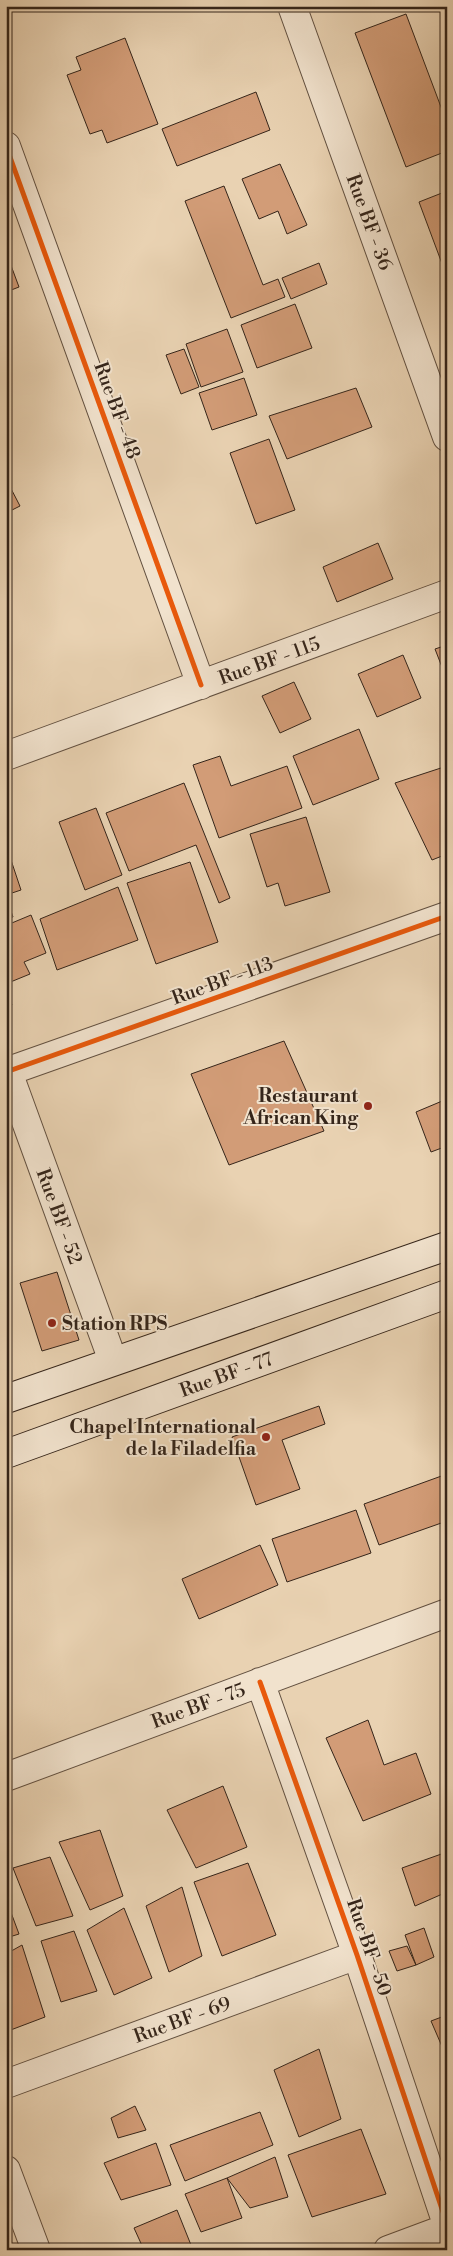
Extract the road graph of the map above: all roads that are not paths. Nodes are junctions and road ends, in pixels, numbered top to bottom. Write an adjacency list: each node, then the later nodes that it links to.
1 (292, 6): 3 (street, Rue BF - 36)
2 (6, 146): 5 (street, Rue BF - 48)
3 (447, 437)
4 (447, 594): 5 (street, Rue BF - 115)
5 (201, 685): 6 (street, Rue BF - 115)
6 (6, 756)
7 (447, 916): 8 (street, Rue BF - 113)
8 (7, 1072): 11 (street, Rue BF - 52)
9 (447, 1246): 11 (street)
10 (447, 1294): 13 (street, Rue BF - 77)
11 (113, 1361): 12 (street)
12 (6, 1399)
13 (6, 1454)
14 (447, 1613): 15 (street, Rue BF - 75)
15 (260, 1682): 16 (street, Rue BF - 75); 17 (street, Rue BF - 50)
16 (6, 1777)
17 (357, 1955): 18 (street, Rue BF - 69); 20 (street, Rue BF - 50)
18 (6, 2084)
19 (6, 2170): 22 (street)
20 (447, 2224)
21 (447, 2228): 23 (street)
22 (36, 2250)
23 (388, 2250)

